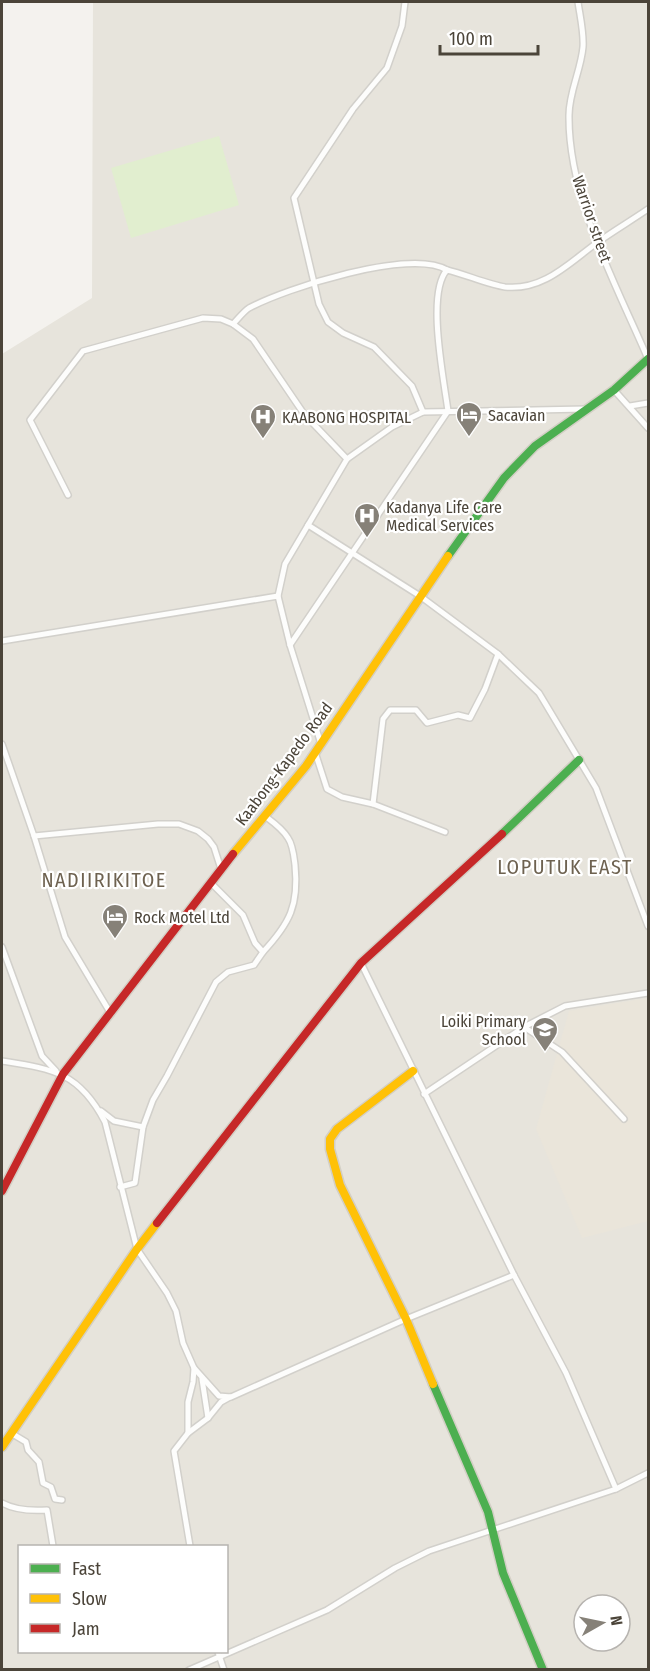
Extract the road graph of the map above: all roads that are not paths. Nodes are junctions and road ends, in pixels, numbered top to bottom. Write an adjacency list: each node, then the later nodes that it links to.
1 (405, 2): 6 (street)
2 (578, 2): 4 (street, Warrior street)
3 (648, 209): 4 (street)
4 (598, 242): 5 (street); 8 (street, Warrior street)
5 (447, 270): 6 (street); 13 (street)
6 (313, 282): 7 (street); 14 (street)
7 (233, 324): 16 (street); 17 (street)
8 (648, 359): 9 (street, Kaabong-Kapedo Road)
9 (614, 390): 11 (street); 12 (street, Kaabong-Kapedo Road)
10 (648, 403): 11 (street)
11 (630, 406): 15 (street)
12 (588, 409): 13 (street); 21 (street, Kaabong-Kapedo Road)
13 (448, 411): 14 (street); 19 (street)
14 (423, 412): 16 (street)
15 (648, 428)
16 (347, 459): 18 (street)
17 (68, 495)
18 (308, 525): 19 (street); 20 (street)
19 (352, 552): 21 (street); 23 (street)
20 (278, 596): 22 (street); 23 (street)
21 (420, 596): 24 (street); 26 (street, Kaabong-Kapedo Road)
22 (2, 641)
23 (290, 645): 26 (street)
24 (498, 654): 28 (street); 29 (street)
25 (2, 744): 32 (street)
26 (321, 744): 27 (street, Kaabong-Kapedo Road)
27 (315, 752): 29 (street); 30 (street, Kaabong-Kapedo Road)
28 (579, 760): 35 (street); 38 (street)
29 (373, 804): 31 (street)
30 (265, 816): 33 (street, Kaabong-Kapedo Road); 37 (street)
31 (445, 832)
32 (34, 836): 33 (street); 40 (street)
33 (221, 869): 34 (street, Kaabong-Kapedo Road)
34 (212, 884): 37 (street); 40 (street, Kaabong-Kapedo Road)
35 (648, 926)
36 (2, 947): 44 (street)
37 (263, 952): 48 (street)
38 (361, 963): 43 (street); 51 (street)
39 (648, 993): 41 (street)
40 (111, 1014): 44 (street, Kaabong-Kapedo Road)
41 (524, 1027): 45 (street); 47 (street)
42 (2, 1061): 44 (street)
43 (413, 1071): 45 (street); 53 (street)
44 (60, 1073): 46 (street); 50 (street, Kaabong-Kapedo Road)
45 (424, 1094): 52 (street)
46 (98, 1109): 48 (street); 49 (street)
47 (624, 1119)
48 (143, 1127): 49 (street)
49 (120, 1187): 51 (street)
50 (2, 1191)
51 (136, 1249): 54 (street); 58 (street)
52 (514, 1275): 53 (street); 62 (street)
53 (406, 1319): 56 (street); 65 (street)
54 (194, 1368): 55 (street); 59 (street)
55 (202, 1378): 56 (street); 57 (street)
56 (231, 1397): 57 (street)
57 (208, 1418): 59 (street)
58 (11, 1433): 60 (street); 63 (street)
59 (188, 1433): 67 (street)
60 (2, 1447)
61 (648, 1473): 62 (street)
62 (616, 1489): 65 (street)
63 (62, 1500)
64 (2, 1503): 66 (street)
65 (491, 1529): 68 (street); 72 (street)
66 (53, 1545)
67 (190, 1545)
68 (228, 1650)
69 (218, 1654): 70 (street); 71 (street)
70 (189, 1670)
71 (224, 1670)
72 (543, 1670)

